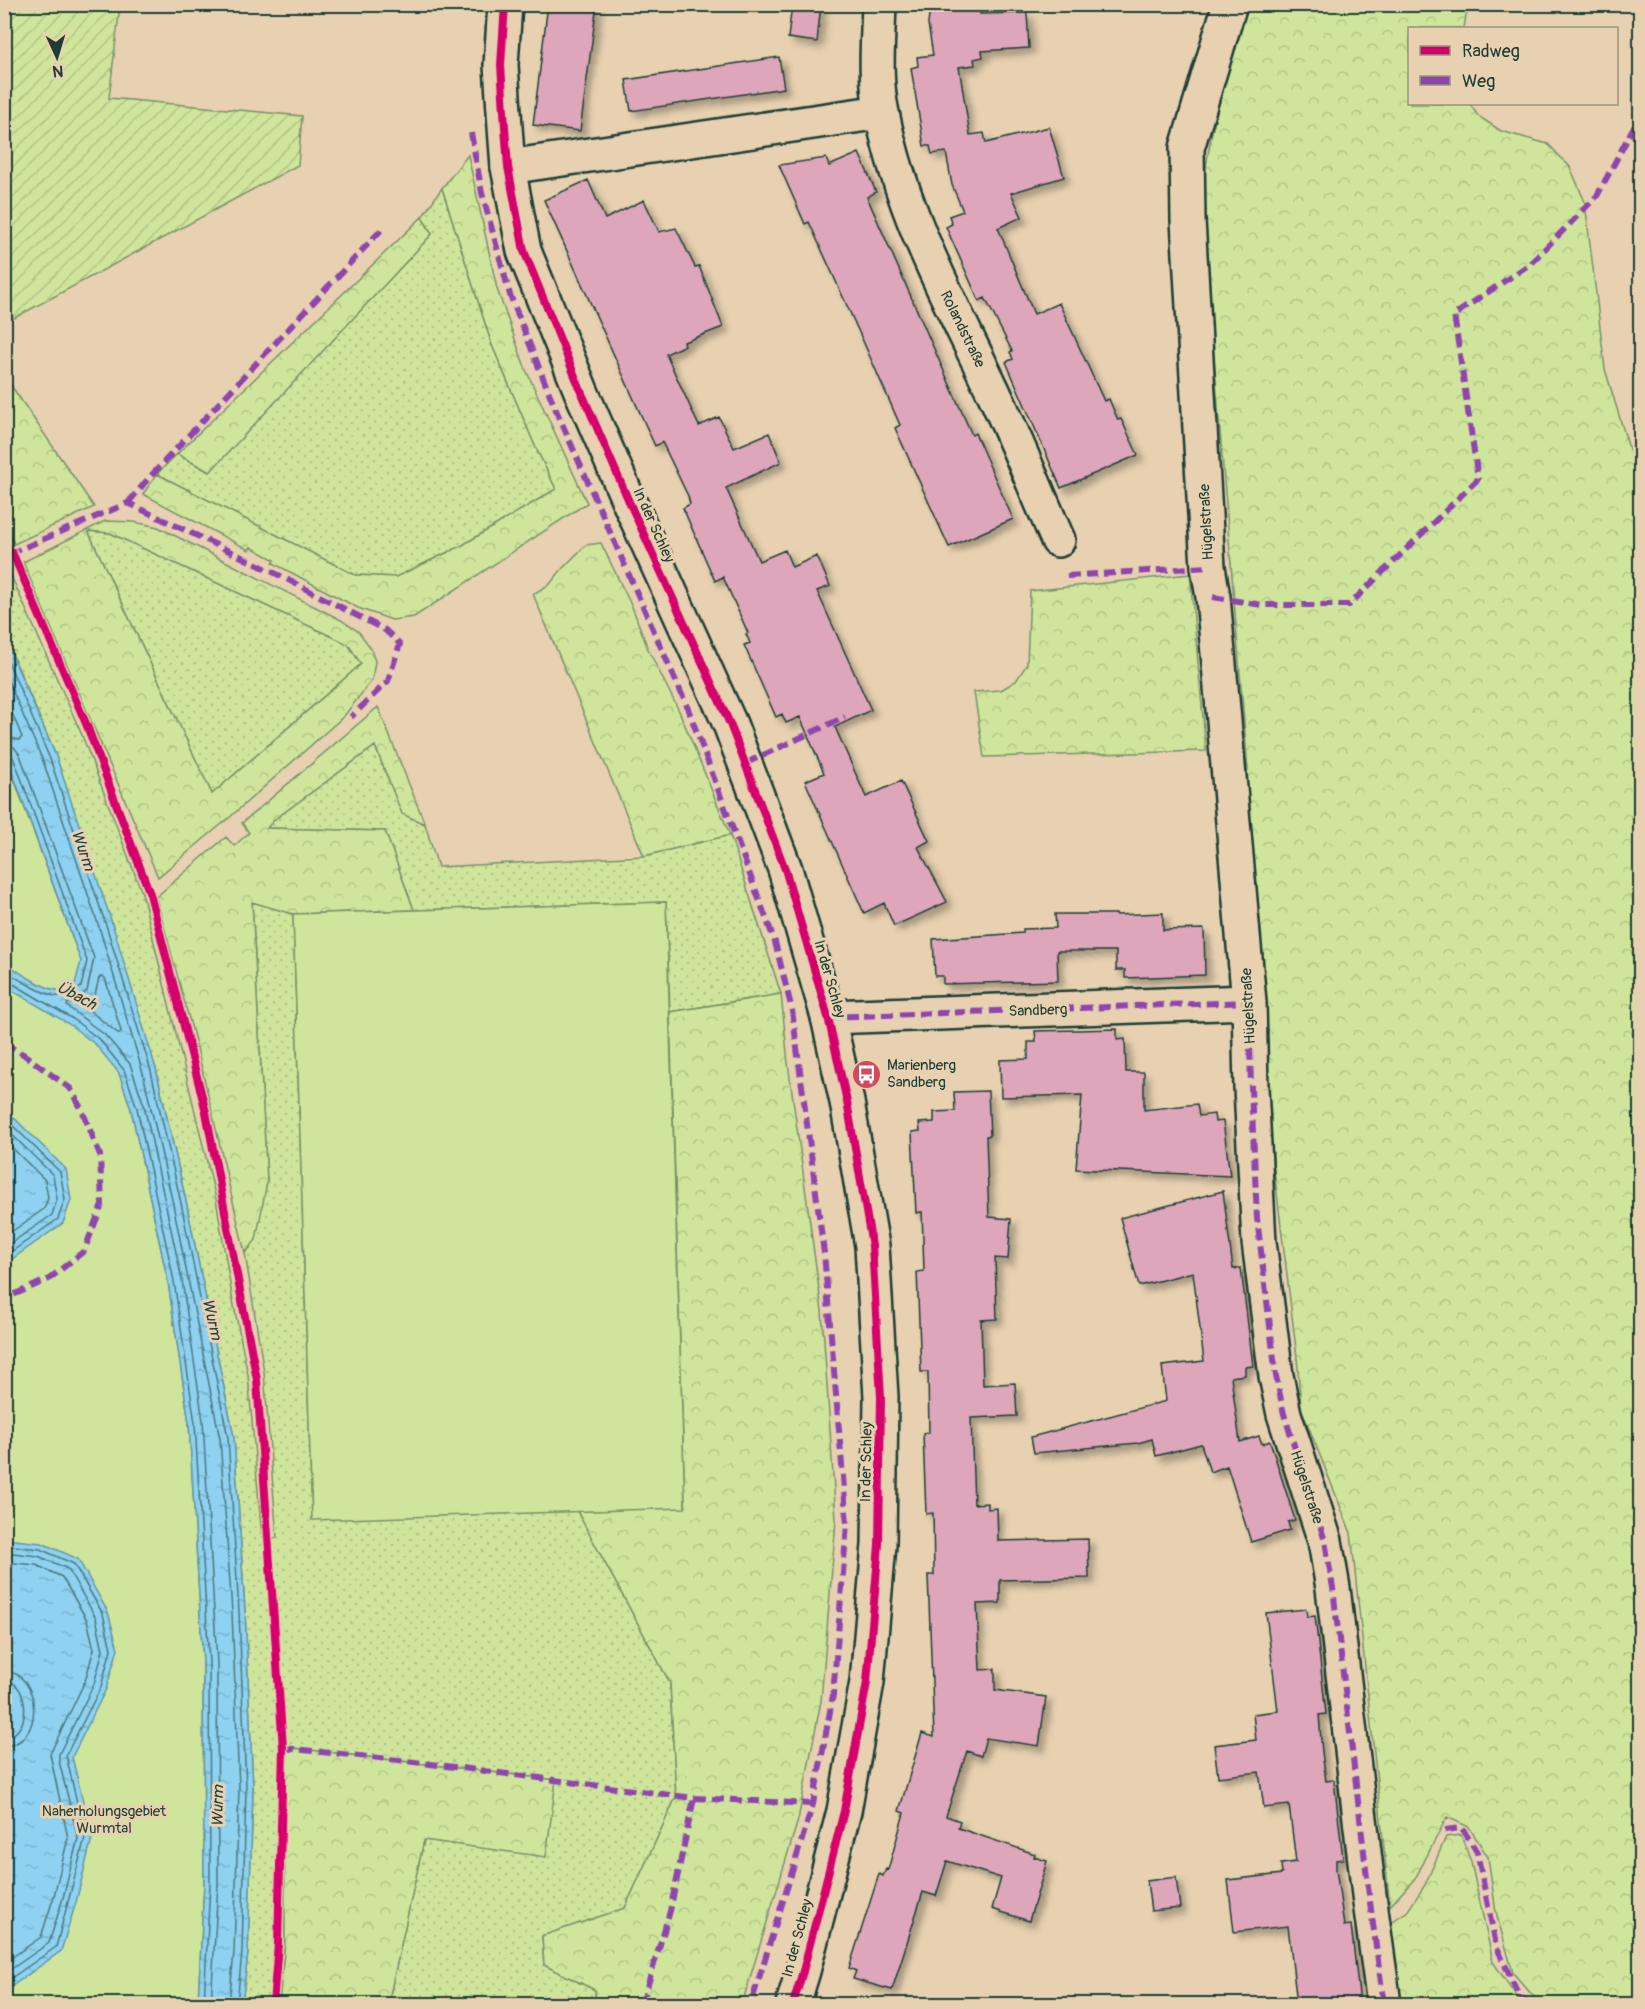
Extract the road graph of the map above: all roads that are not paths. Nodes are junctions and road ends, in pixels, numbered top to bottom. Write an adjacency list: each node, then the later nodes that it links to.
1 (504, 4): 5 (street, In der Schley)
2 (879, 4): 4 (street, Rolandstraße)
3 (1230, 4): 7 (street, Hügelstraße)
4 (881, 112): 5 (street); 6 (street, Rolandstraße)
5 (508, 167): 8 (street, In der Schley)
6 (1058, 540)
7 (1249, 1002): 8 (street, Sandberg); 10 (street, Hügelstraße)
8 (828, 1017): 9 (street, In der Schley)
9 (793, 2004)
10 (1384, 2004)

